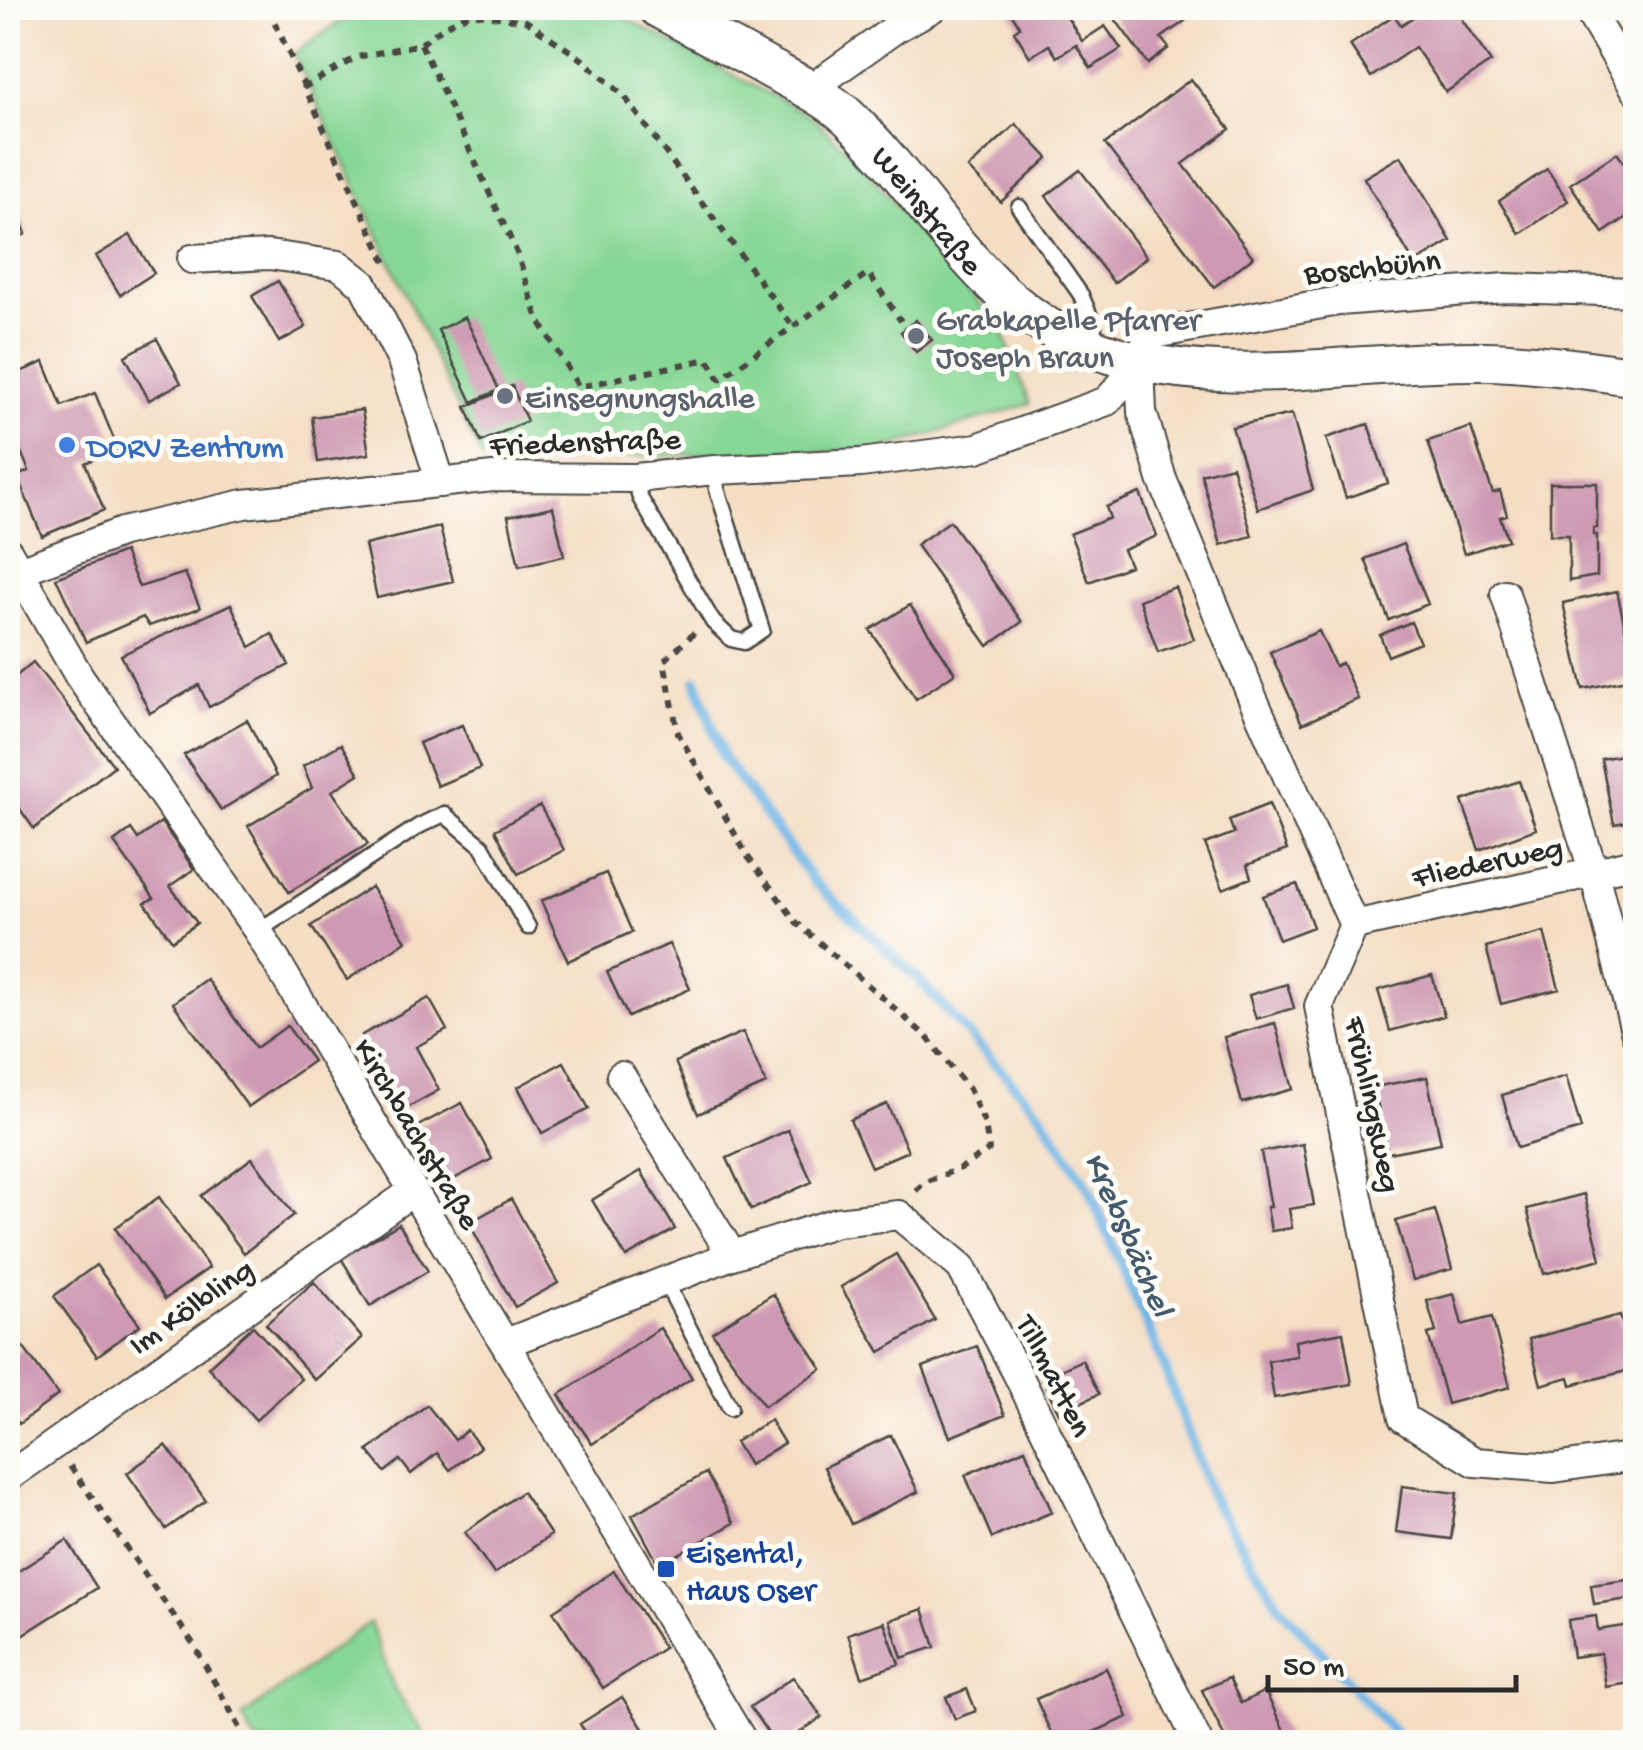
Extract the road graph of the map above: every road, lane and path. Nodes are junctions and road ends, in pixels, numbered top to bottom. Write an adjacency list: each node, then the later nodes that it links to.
1 (268, 8): 6 (path)
2 (658, 8): 7 (main road, Weinstraße)
3 (932, 8): 7 (street)
4 (1587, 8): 8 (street)
5 (422, 44): 6 (path); 14 (path); 14 (path)
6 (304, 88): 11 (path)
7 (810, 90): 15 (main road, Weinstraße)
8 (1636, 90)
9 (1019, 207): 15 (lane)
10 (192, 259): 11 (street)
11 (363, 284): 20 (street)
12 (1636, 292): 16 (street, Boschbühn)
13 (901, 321): 14 (path)
14 (794, 328)
15 (1092, 347): 16 (main road, Weinstraße)
16 (1140, 363): 17 (main road, Weinstraße); 18 (street, Friedenstraße); 26 (street)
17 (1636, 377)
18 (716, 470): 19 (street, Friedenstraße); 23 (lane)
19 (636, 478): 20 (street, Friedenstraße); 23 (lane)
20 (442, 483): 21 (street, Friedenstraße)
21 (12, 562): 28 (street, Kirchbachstraße)
22 (1505, 594): 25 (street)
23 (712, 622): 32 (path)
24 (1636, 863): 25 (street, Fliederweg)
25 (1594, 873): 26 (street, Fliederweg); 29 (street)
26 (1354, 925): 38 (street, Frühlingsweg)
27 (528, 927): 28 (lane)
28 (258, 931): 31 (street, Kirchbachstraße)
29 (1636, 1034)
30 (621, 1076): 33 (street)
31 (413, 1192): 35 (street, Kirchbachstraße); 37 (street, Im Kölbling)
32 (899, 1215): 33 (street); 42 (street, Tillmatten)
33 (732, 1255): 34 (street)
34 (665, 1281): 35 (street); 36 (lane)
35 (506, 1343): 41 (street, Kirchbachstraße)
36 (730, 1408)
37 (54, 1444): 39 (street, Im Kölbling); 40 (path)
38 (1636, 1456)
39 (8, 1477)
40 (248, 1742)
41 (742, 1742)
42 (1198, 1742)

